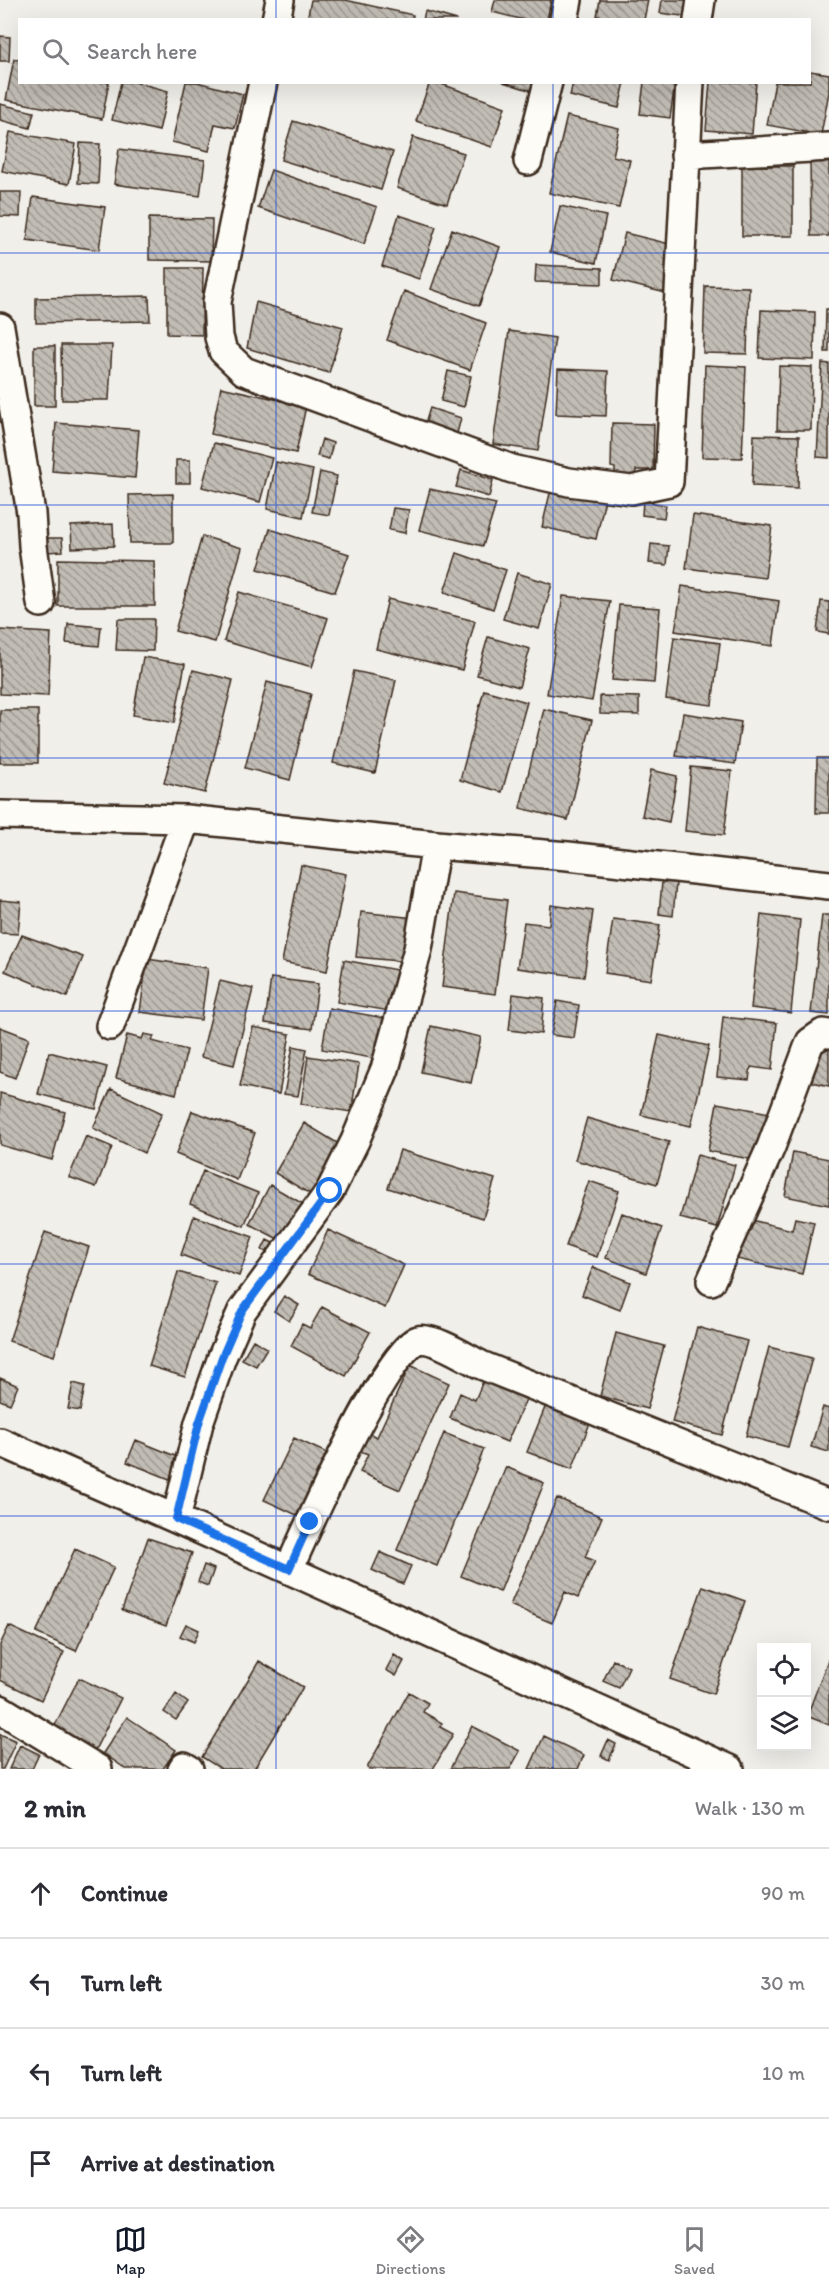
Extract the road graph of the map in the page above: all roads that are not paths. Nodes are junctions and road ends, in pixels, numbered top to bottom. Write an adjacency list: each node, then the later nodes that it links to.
1 (280, 0): 4 (street)
2 (568, 0): 5 (street)
3 (701, 0): 6 (street)
4 (276, 18)
5 (564, 18)
6 (698, 18)
7 (263, 84): 11 (street)
8 (547, 84): 12 (street)
9 (690, 84): 11 (street)
10 (829, 147): 11 (street)
11 (685, 156)
12 (528, 161)
13 (0, 327): 14 (street)
14 (41, 603)
15 (0, 815): 16 (street)
16 (186, 819): 17 (street); 19 (street)
17 (436, 845): 18 (street); 24 (street)
18 (829, 885)
19 (110, 1026)
20 (829, 1034): 21 (street)
21 (711, 1281)
22 (0, 1442): 24 (street)
23 (829, 1505): 25 (street)
24 (176, 1519): 25 (street)
25 (289, 1569): 30 (street)
26 (0, 1709): 27 (street)
27 (98, 1769)
28 (182, 1769): 29 (street)
29 (189, 1769)
30 (730, 1769)

